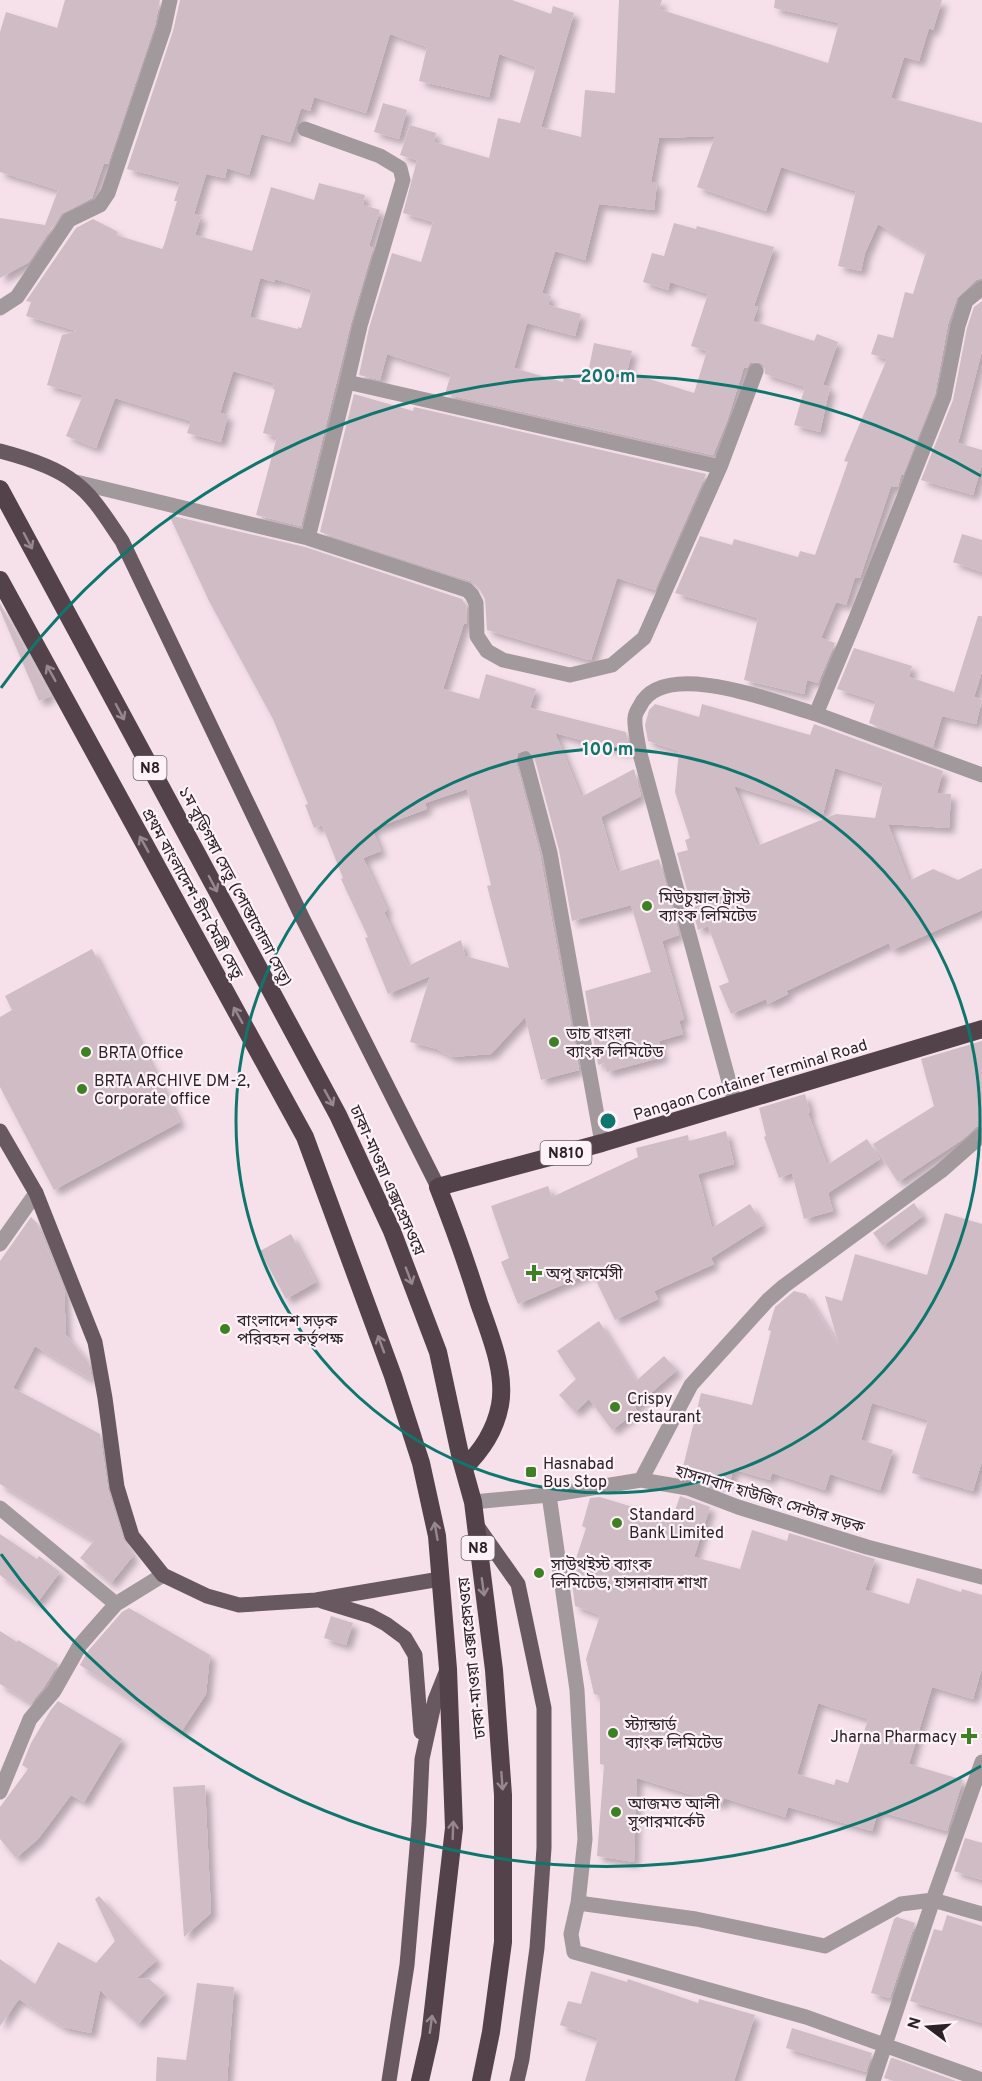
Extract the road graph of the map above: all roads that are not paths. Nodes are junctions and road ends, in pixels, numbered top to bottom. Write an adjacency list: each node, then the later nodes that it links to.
1 (170, 0): 4 (street)
2 (305, 129): 6 (street)
3 (982, 288): 13 (street)
4 (0, 308)
5 (756, 371): 8 (street)
6 (347, 382): 8 (street); 11 (street)
7 (0, 451): 9 (main road)
8 (720, 466): 11 (street)
9 (76, 482): 11 (street); 23 (main road)
10 (0, 489): 17 (highway, ১ম বুড়িগঙ্গা সেতু (পোস্তাগোলা সেতু) / N8, one-way to 17)
11 (308, 538)
12 (0, 580): 18 (highway, প্রথম বাংলাদেশ-চীন মৈত্রী সেতু / N8, one-way to 12)
13 (816, 714): 15 (street); 19 (street)
14 (525, 759): 22 (street)
15 (982, 775)
16 (982, 1029): 19 (highway, Pangaon Container Terminal Road / N810)
17 (300, 1047): 26 (highway, ঢাকা-মাওয়া এক্সপ্রেসওয়ে / N8, one-way to 26)
18 (266, 1066): 34 (highway, ঢাকা-মাওয়া এক্সপ্রেসওয়ে / N8, one-way to 18)
19 (735, 1104): 22 (highway, Pangaon Container Terminal Road / N810)
20 (0, 1131): 24 (main road)
21 (982, 1135): 27 (street)
22 (602, 1143): 23 (highway, Pangaon Container Terminal Road / N810)
23 (438, 1187): 26 (highway)
24 (36, 1193): 25 (street); 32 (main road)
25 (0, 1244)
26 (464, 1468): 29 (highway, ঢাকা-মাওয়া এক্সপ্রেসওয়ে / N8)
27 (641, 1480): 28 (street, হাসনাবাদ হাউজিং সেন্টার সড়ক); 33 (street, হাসনাবাদ হাউজিং সেন্টার সড়ক)
28 (549, 1495): 29 (street, হাসনাবাদ হাউজিং সেন্টার সড়ক); 42 (street)
29 (473, 1502): 31 (highway, ঢাকা-মাওয়া এক্সপ্রেসওয়ে / N8)
30 (0, 1508): 36 (street)
31 (475, 1522): 48 (highway, ঢাকা-মাওয়া এক্সপ্রেসওয়ে / N8, one-way to 48); 49 (main road)
32 (163, 1575): 35 (main road); 36 (street)
33 (982, 1577)
34 (440, 1579): 35 (main road); 37 (highway, ঢাকা-মাওয়া এক্সপ্রেসওয়ে / N8)
35 (316, 1600): 38 (main road)
36 (116, 1604): 40 (street)
37 (447, 1669): 38 (main road); 47 (highway, ঢাকা-মাওয়া এক্সপ্রেসওয়ে / N8, one-way to 37)
38 (422, 1759): 46 (main road)
39 (982, 1762): 41 (street)
40 (0, 1792)
41 (933, 1900): 42 (street); 43 (street); 44 (street)
42 (578, 1903): 44 (street)
43 (982, 1914)
44 (886, 2046): 45 (street); 50 (street)
45 (982, 2080)
46 (389, 2081)
47 (420, 2081)
48 (481, 2081)
49 (517, 2081)
50 (873, 2081)

